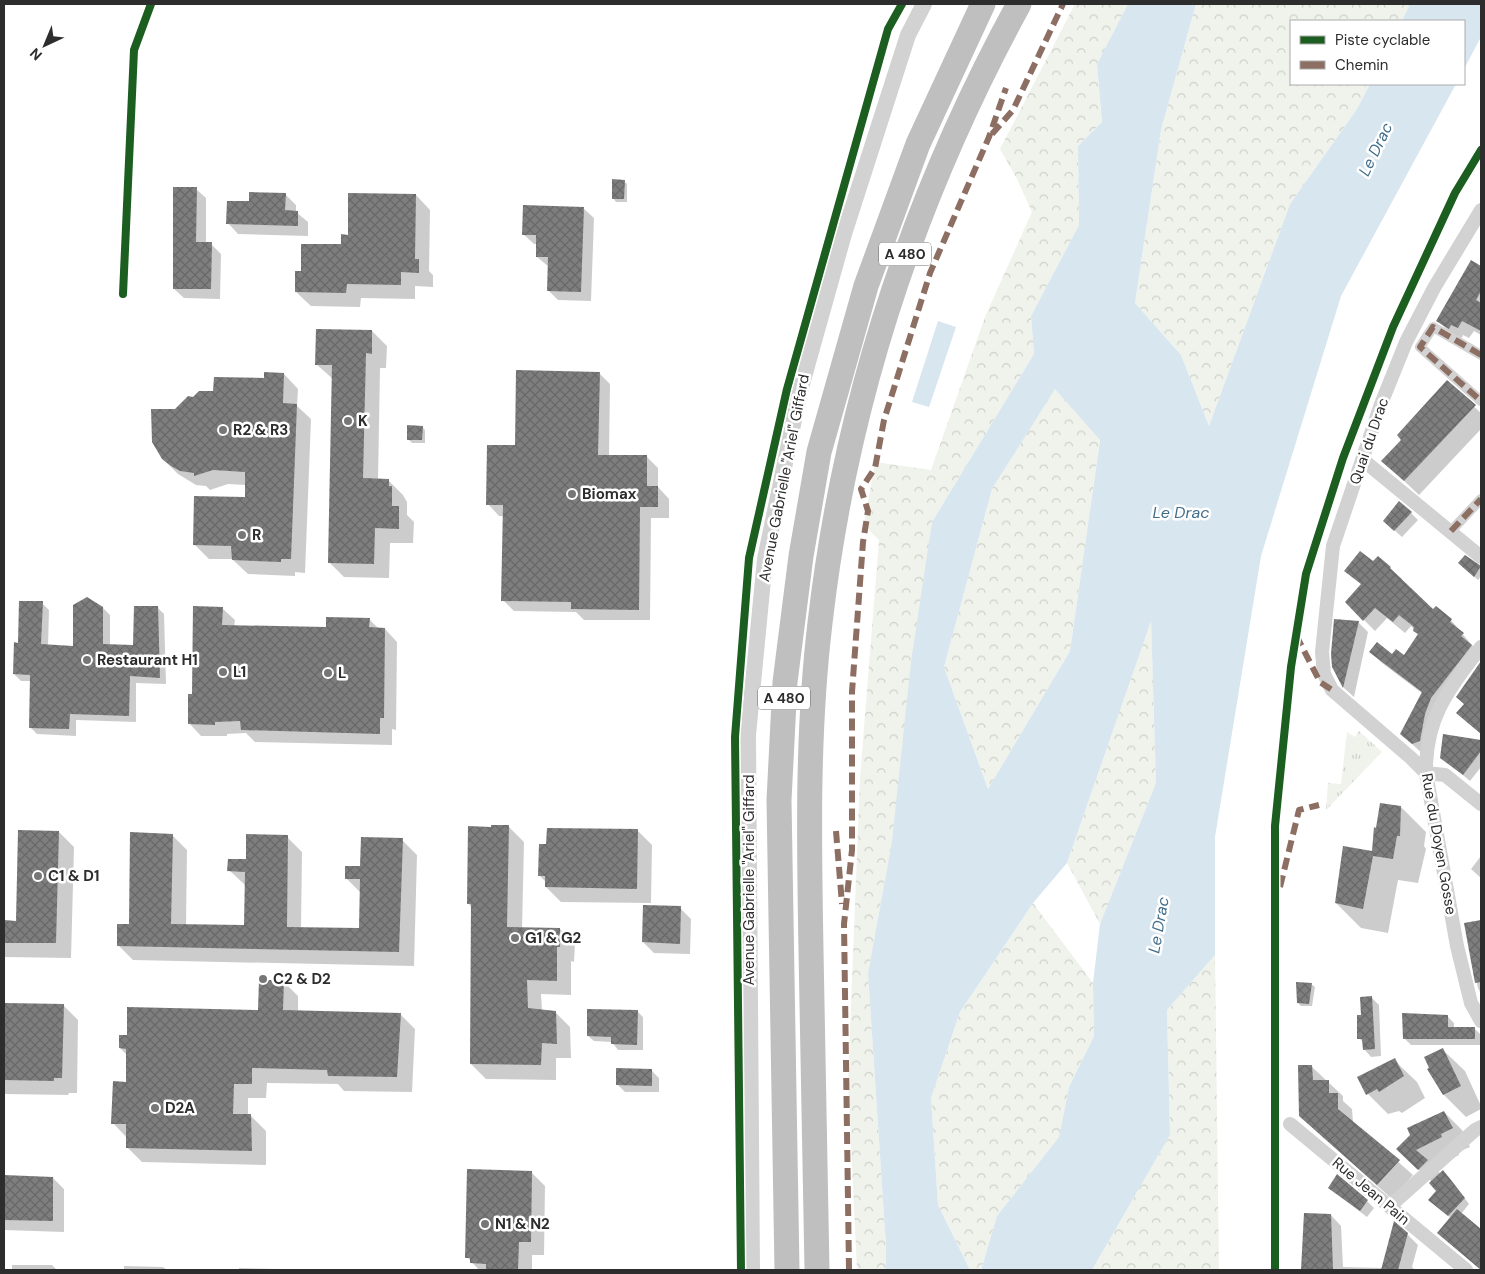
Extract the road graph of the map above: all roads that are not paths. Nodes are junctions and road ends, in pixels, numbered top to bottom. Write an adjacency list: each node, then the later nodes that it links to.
1 (924, 4): 18 (street, Avenue Gabrielle "Ariel" Giffard)
2 (983, 4): 19 (highway, A 480)
3 (1019, 4): 20 (highway, A 480)
4 (1481, 210): 7 (street, Quai du Drac)
5 (1481, 355): 6 (street)
6 (1481, 403)
7 (1363, 460): 9 (street); 12 (street, Quai du Drac)
8 (1481, 499): 9 (street)
9 (1451, 532): 10 (street)
10 (1481, 557)
11 (1481, 647): 12 (street, Rue du Doyen Gosse)
12 (1426, 773): 13 (street); 14 (street, Rue du Doyen Gosse)
13 (1481, 804)
14 (1481, 1021)
15 (1290, 1124): 17 (street, Rue Jean Pain)
16 (1481, 1127): 17 (street)
17 (1390, 1206): 21 (street, Rue Jean Pain)
18 (752, 1270)
19 (787, 1270)
20 (817, 1270)
21 (1466, 1270)

